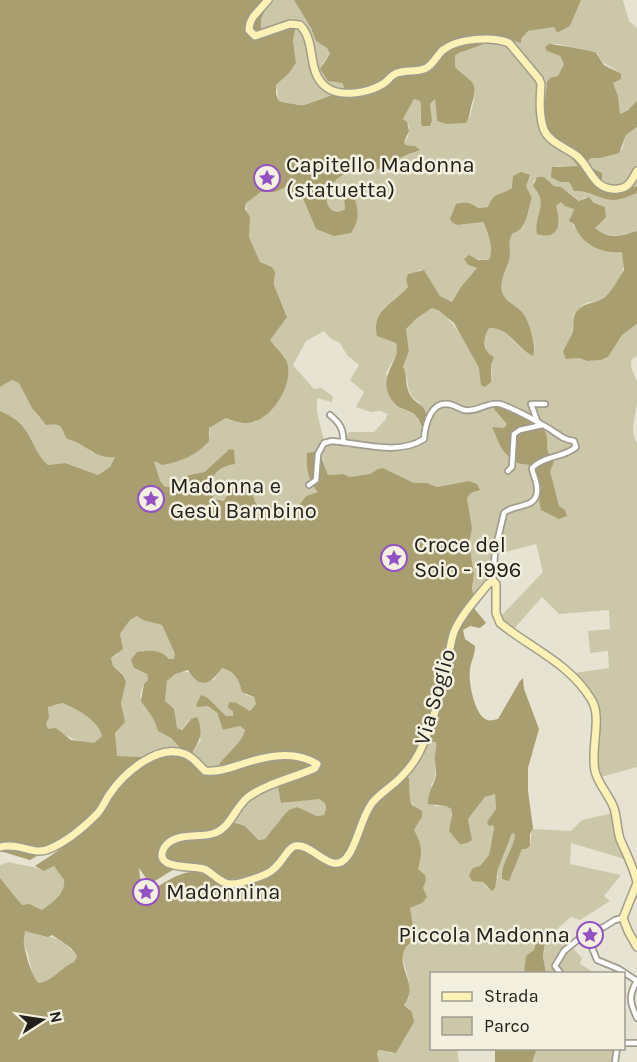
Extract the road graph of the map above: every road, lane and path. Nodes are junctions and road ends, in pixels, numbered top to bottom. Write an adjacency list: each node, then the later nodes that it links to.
1 (268, 0): 2 (street)
2 (637, 171)
3 (545, 404): 5 (street)
4 (330, 416): 6 (street)
5 (540, 424): 6 (street); 7 (street); 9 (street)
6 (343, 442): 8 (street)
7 (508, 471)
8 (309, 485)
9 (493, 581): 10 (street, Via Soglio); 11 (street)
10 (0, 847)
11 (637, 882): 12 (street)
12 (623, 918): 13 (street); 14 (street)
13 (586, 933): 15 (street); 16 (street)
14 (637, 947)
15 (560, 972)
16 (624, 972)
17 (637, 981): 18 (street)
18 (637, 1018)

